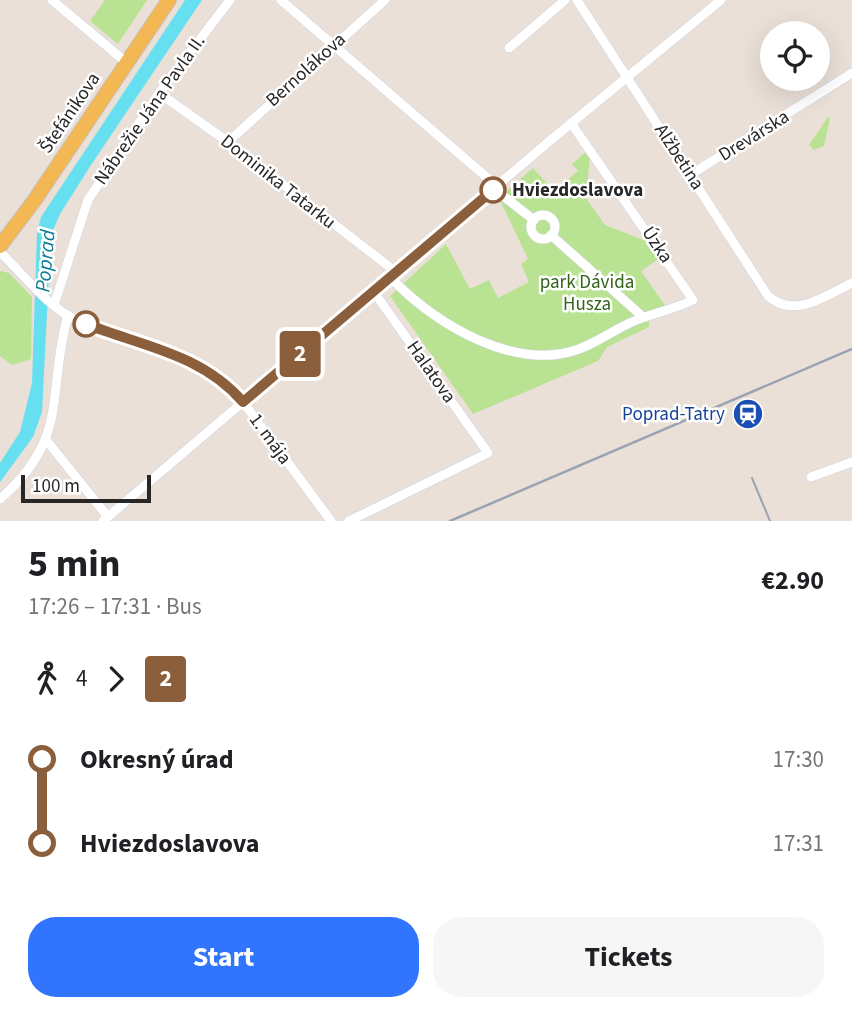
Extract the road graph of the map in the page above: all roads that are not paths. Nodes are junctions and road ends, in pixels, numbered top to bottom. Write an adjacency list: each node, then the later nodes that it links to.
1 (52, 0): 11 (street)
2 (169, 0): 11 (main road, Štefánikova)
3 (230, 0): 14 (street, Nábrežie Jána Pavla II.)
4 (281, 0): 9 (street)
5 (385, 0): 9 (street, Bernolákova)
6 (565, 0): 10 (street)
7 (577, 0): 13 (street, Alžbetina)
8 (721, 0): 13 (street)
9 (333, 44): 16 (street, Bernolákova); 18 (street)
10 (509, 48)
11 (127, 63): 22 (main road, Štefánikova)
12 (852, 73): 17 (street, Drevárska)
13 (628, 77): 15 (street); 17 (street, Alžbetina)
14 (159, 93): 16 (street, Dominika Tatarku); 28 (street, Nábrežie Jána Pavla II.)
15 (572, 123): 24 (street); 27 (street, Úzka)
16 (228, 142): 24 (street, Dominika Tatarku)
17 (690, 175): 25 (street, Alžbetina)
18 (491, 181)
19 (498, 192): 20 (street)
20 (534, 220): 21 (street); 21 (street)
21 (551, 235): 30 (street)
22 (0, 246)
23 (0, 252): 28 (street, 1. mája)
24 (395, 277): 26 (street); 30 (street, Dominika Tatarku)
25 (852, 283)
26 (374, 292): 31 (street); 38 (street, Halatova)
27 (693, 300): 30 (street, Dominika Tatarku)
28 (51, 302): 29 (street, 1. mája)
29 (68, 315): 31 (street, 1. mája); 32 (street)
30 (643, 317)
31 (243, 402): 36 (street); 37 (street, 1. mája)
32 (47, 440): 35 (street); 36 (street)
33 (852, 462): 34 (street)
34 (811, 477)
35 (0, 499)
36 (105, 519)
37 (331, 521)
38 (349, 521)

